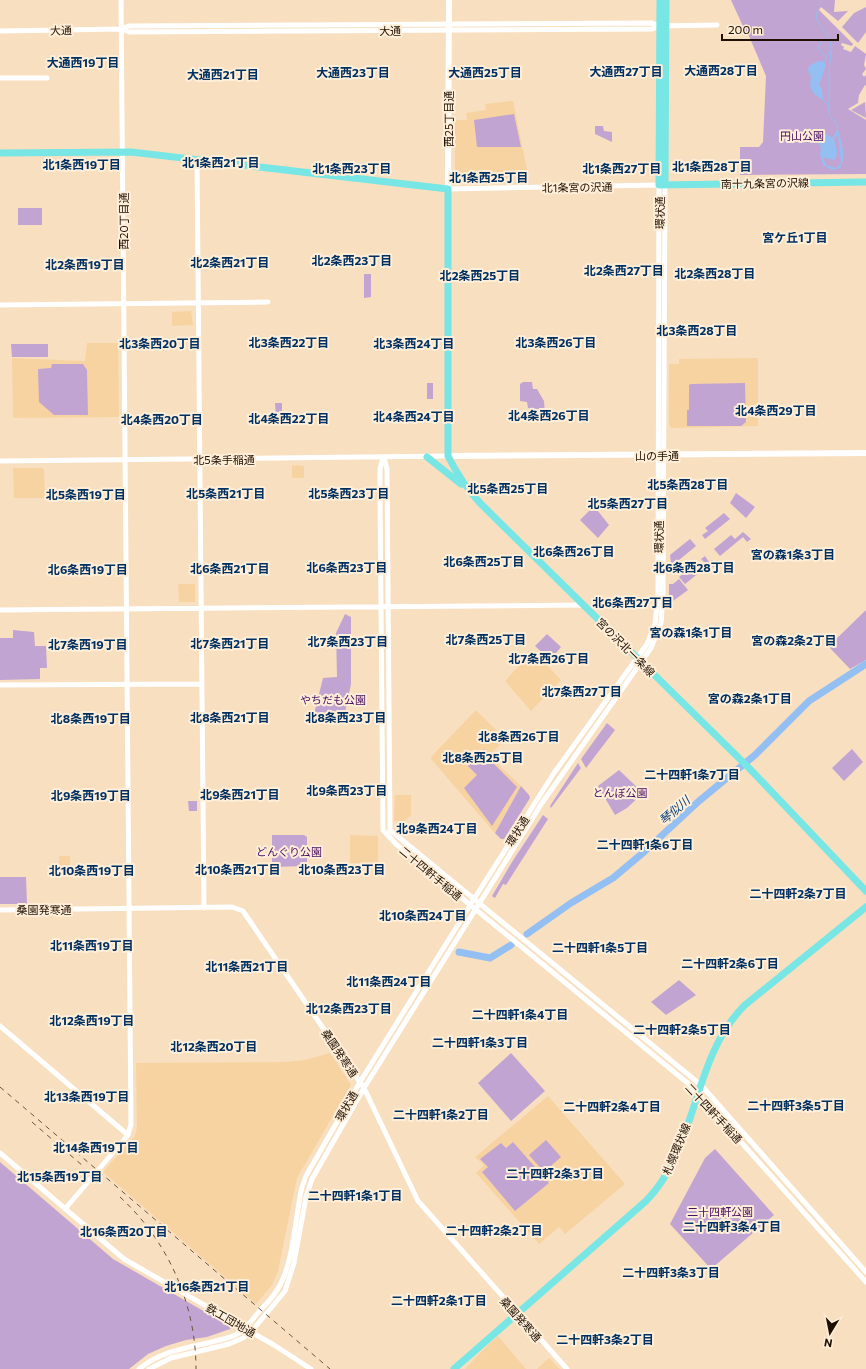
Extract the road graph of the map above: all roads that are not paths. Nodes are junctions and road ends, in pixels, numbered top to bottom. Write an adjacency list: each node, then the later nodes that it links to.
1 (121, 0): 8 (street, 西20丁目通)
2 (449, 0): 7 (main road, 西25丁目通)
3 (660, 0): 6 (main road)
4 (666, 0): 6 (main road)
5 (717, 25): 6 (street, 大通)
6 (662, 26): 7 (street, 大通); 16 (main road)
7 (449, 27): 8 (street, 大通); 17 (main road, 西25丁目通)
8 (122, 29): 9 (street, 大通); 12 (street, 西20丁目通)
9 (0, 30)
10 (0, 78): 11 (street)
11 (47, 78)
12 (123, 152): 13 (main road); 14 (main road); 20 (street, 西20丁目通)
13 (0, 153)
14 (197, 160): 17 (main road); 19 (street)
15 (866, 182): 16 (main road, 南十九条宮の沢線)
16 (662, 185): 17 (street, 北1条宮の沢通); 23 (street, 環状通)
17 (448, 189): 24 (main road)
18 (268, 302): 19 (street)
19 (199, 303): 20 (street); 28 (street)
20 (124, 304): 21 (street); 27 (street, 西20丁目通)
21 (0, 305)
22 (866, 453): 23 (main road, 山の手通)
23 (661, 454): 24 (main road, 山の手通); 37 (street, 環状通)
24 (448, 456): 26 (street, 北5条手稲通); 30 (main road, 宮の沢北一条線)
25 (383, 457): 26 (street, 北5条手稲通); 28 (street, 北5条手稲通); 32 (street, 二十四軒手稲通); 33 (street, 二十四軒手稲通)
26 (427, 457): 30 (main road)
27 (125, 459): 28 (street, 北5条手稲通); 29 (street, 北5条手稲通); 34 (street, 西20丁目通)
28 (200, 459): 35 (street)
29 (0, 461)
30 (466, 487): 31 (main road, 宮の沢北一条線)
31 (584, 605): 33 (street); 37 (main road, 宮の沢北一条線)
32 (381, 607): 33 (street); 35 (street); 44 (street, 二十四軒手稲通)
33 (388, 607): 42 (street, 二十四軒手稲通)
34 (127, 609): 35 (street); 36 (street); 38 (street, 西20丁目通)
35 (201, 609): 39 (street)
36 (0, 610)
37 (639, 660): 41 (main road, 宮の沢北一条線); 42 (street, 環状通); 43 (street, 環状通)
38 (127, 684): 39 (street); 40 (street); 46 (street, 西20丁目通)
39 (202, 684): 47 (street)
40 (0, 685)
41 (866, 891)
42 (474, 899): 43 (street, 二十四軒手稲通); 44 (street, 環状通)
43 (480, 904): 49 (street, 環状通); 52 (street, 二十四軒手稲通)
44 (470, 905): 49 (street, 二十四軒手稲通); 51 (street, 環状通)
45 (866, 907): 52 (main road, 札幌環状線)
46 (129, 908): 47 (street, 桑園発寒通); 48 (street, 桑園発寒通); 55 (street, 西20丁目通)
47 (204, 908): 51 (street, 桑園発寒通)
48 (0, 910)
49 (476, 910): 53 (street, 環状通); 54 (street, 二十四軒手稲通)
50 (0, 1026): 55 (street)
51 (360, 1082): 53 (street, 桑園発寒通); 61 (street, 環状通)
52 (701, 1085): 54 (main road, 札幌環状線); 58 (street, 二十四軒手稲通)
53 (364, 1088): 60 (street, 桑園発寒通); 62 (street, 環状通)
54 (698, 1093): 59 (street, 二十四軒手稲通); 60 (main road, 札幌環状線)
55 (128, 1135): 57 (street)
56 (0, 1153): 57 (street, 鉄工団地通)
57 (65, 1209): 61 (street, 鉄工団地通)
58 (866, 1272)
59 (866, 1282)
60 (516, 1314): 66 (main road, 札幌環状線); 67 (street, 桑園発寒通)
61 (245, 1328): 62 (street, 鉄工団地通); 63 (street, 環状通)
62 (251, 1332): 64 (street, 環状通); 65 (street, 鉄工団地通)
63 (139, 1369)
64 (150, 1369)
65 (311, 1369)
66 (454, 1369)
67 (567, 1369)

